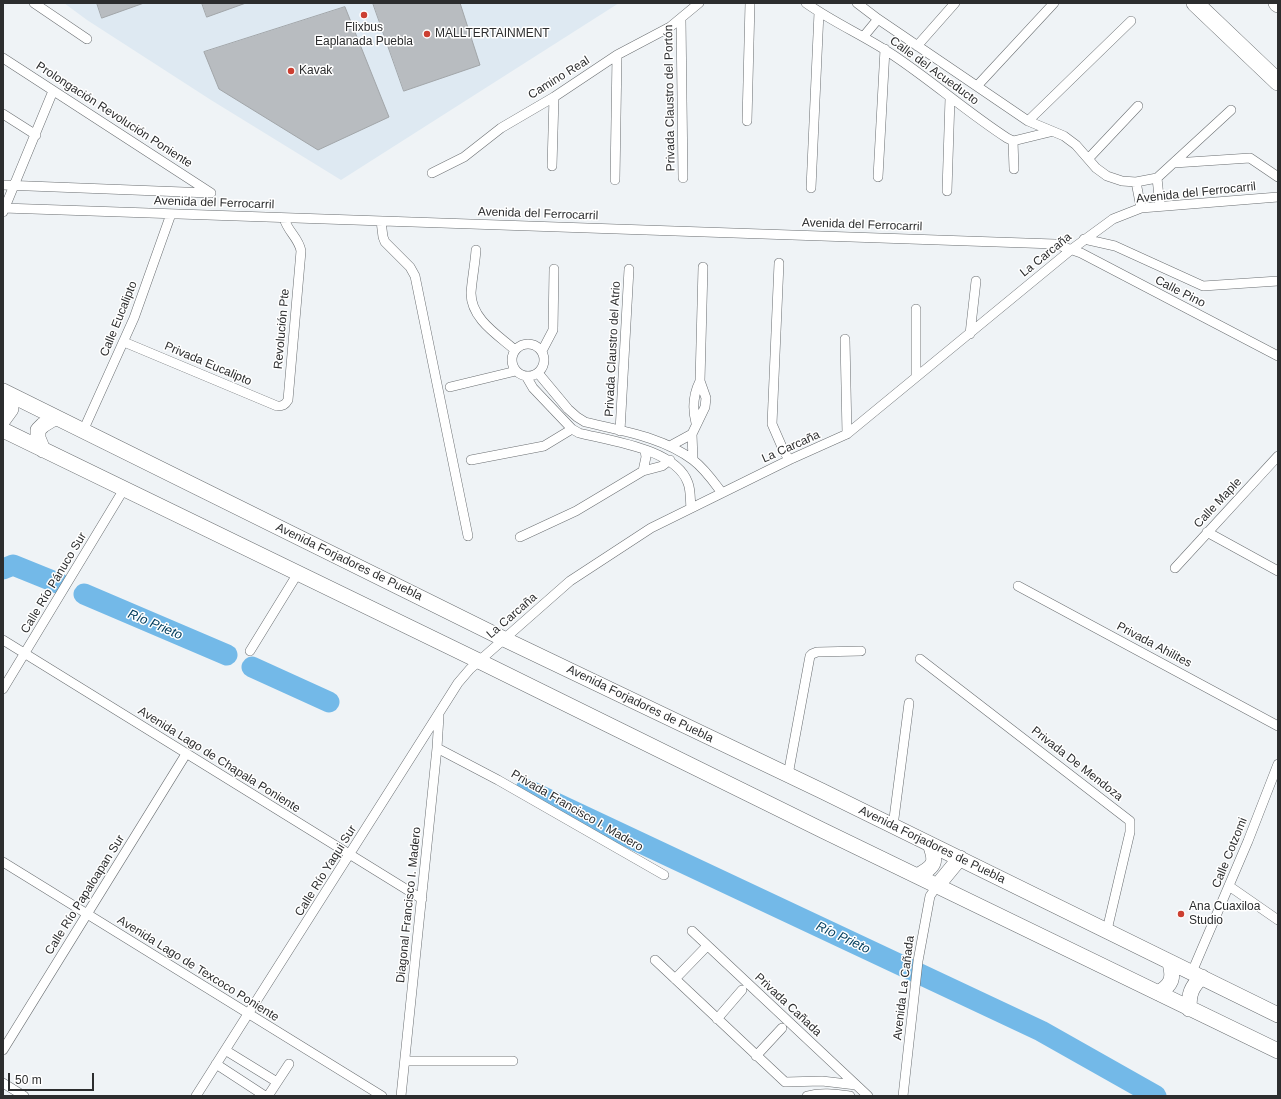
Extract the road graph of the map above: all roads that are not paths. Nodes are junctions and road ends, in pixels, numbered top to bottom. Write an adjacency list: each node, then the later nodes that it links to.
1 (34, 3): 14 (street)
2 (699, 3): 10 (street, Camino Real)
3 (750, 3): 27 (street)
4 (806, 3): 9 (street, Calle del Acueducto)
5 (955, 3): 15 (street)
6 (1054, 3): 20 (street)
7 (1195, 3): 19 (highway)
8 (861, 4): 11 (street, Calle del Acueducto)
9 (819, 12): 13 (street, Calle del Acueducto); 45 (street)
10 (681, 19): 17 (street, Camino Real); 39 (street, Privada Claustro del Portón)
11 (878, 20): 13 (street); 15 (street, Calle del Acueducto)
12 (1131, 21): 28 (street)
13 (864, 36): 16 (street, Calle del Acueducto)
14 (87, 39)
15 (917, 46): 20 (street, Calle del Acueducto)
16 (885, 49): 23 (street, Calle del Acueducto); 37 (street)
17 (617, 55): 22 (street, Camino Real); 41 (street)
18 (3, 58): 21 (street, Prolongación Revolución Poniente)
19 (1278, 82)
20 (977, 86): 28 (street, Calle del Acueducto)
21 (53, 91): 30 (street); 47 (street, Prolongación Revolución Poniente)
22 (554, 97): 34 (street); 36 (street, Camino Real)
23 (950, 98): 31 (street, Calle del Acueducto); 46 (street)
24 (1138, 106): 32 (street)
25 (1232, 110): 33 (street)
26 (3, 114): 30 (street)
27 (747, 121)
28 (1028, 121): 29 (street, Calle del Acueducto)
29 (1050, 132): 31 (street); 32 (street, Calle del Acueducto)
30 (36, 135): 44 (street)
31 (1013, 141): 35 (street)
32 (1088, 158): 42 (street, Calle del Acueducto)
33 (1174, 163): 38 (street); 40 (street)
34 (552, 166)
35 (1014, 169)
36 (432, 173)
37 (878, 177)
38 (1278, 177)
39 (683, 178)
40 (1157, 178): 42 (street, Calle del Acueducto); 49 (street)
41 (615, 180)
42 (1136, 182): 50 (street)
43 (3, 185): 44 (street, Avenida del Ferrocarril)
44 (15, 186): 47 (street, Avenida del Ferrocarril); 51 (street)
45 (811, 188)
46 (947, 191)
47 (211, 193)
48 (1278, 197): 49 (street, Avenida del Ferrocarril)
49 (1160, 206): 50 (street, Avenida del Ferrocarril)
50 (1141, 208): 55 (street, Avenida del Ferrocarril)
51 (4, 210): 52 (street, Avenida del Ferrocarril)
52 (171, 214): 53 (street, Avenida del Ferrocarril); 68 (street, Calle Eucalipto)
53 (284, 218): 54 (street, Avenida del Ferrocarril); 78 (street, Revolución Pte)
54 (381, 221): 57 (street, Avenida del Ferrocarril); 100 (street)
55 (1097, 230): 56 (street, La Carcaña)
56 (1084, 239): 57 (street, La Carcaña); 64 (street)
57 (1072, 248): 66 (street, La Carcaña); 71 (street, Calle Pino)
58 (476, 250): 69 (street)
59 (779, 263): 94 (street)
60 (703, 267): 85 (street)
61 (629, 268): 84 (street, Privada Claustro del Atrio)
62 (554, 270): 70 (street)
63 (976, 281): 66 (street)
64 (1278, 281)
65 (916, 309): 75 (street)
66 (970, 334): 75 (street, La Carcaña)
67 (846, 339): 86 (street)
68 (124, 342): 78 (street, Privada Eucalipto); 83 (street, Calle Eucalipto)
69 (515, 350): 70 (street); 72 (street)
70 (542, 351): 73 (street)
71 (1278, 356)
72 (516, 371): 74 (street); 76 (street)
73 (538, 373): 74 (street); 84 (street)
74 (526, 376): 81 (street)
75 (916, 377): 86 (street, La Carcaña)
76 (450, 388)
77 (6, 393): 79 (main road, Avenida Forjadores de Puebla); 80 (main road)
78 (283, 406)
79 (56, 417): 83 (main road, Avenida Forjadores de Puebla); 88 (main road)
80 (3, 420)
81 (572, 428): 89 (street); 91 (street)
82 (3, 430): 88 (main road)
83 (83, 431): 106 (main road, Avenida Forjadores de Puebla)
84 (620, 431): 87 (street)
85 (692, 434): 87 (street); 93 (street)
86 (846, 434): 94 (street, La Carcaña)
87 (670, 446): 93 (street)
88 (43, 450): 96 (main road)
89 (645, 450): 92 (street); 95 (street)
90 (1278, 456): 99 (street, Calle Maple)
91 (471, 460)
92 (670, 460): 95 (street); 98 (street)
93 (694, 460): 97 (street)
94 (789, 460): 97 (street, La Carcaña)
95 (642, 471): 101 (street)
96 (124, 489): 104 (main road); 110 (street, Calle Río Pánuco Sur)
97 (722, 493): 98 (street, La Carcaña)
98 (691, 508): 106 (street, La Carcaña)
99 (1207, 532): 102 (street, Calle Maple); 103 (street)
100 (468, 536)
101 (520, 537)
102 (1175, 568)
103 (1278, 571)
104 (298, 573): 108 (street); 112 (main road)
105 (1018, 586): 116 (street, Privada Ahilites)
106 (504, 639): 112 (street, La Carcaña); 120 (main road, Avenida Forjadores de Puebla)
107 (3, 640): 110 (street, Avenida Lago de Chapala Poniente)
108 (250, 651)
109 (862, 651): 120 (street)
110 (25, 654): 113 (street, Calle Río Pánuco Sur); 118 (street, Avenida Lago de Chapala Poniente)
111 (920, 659): 133 (street, Privada De Mendoza)
112 (479, 661): 115 (street, Calle Río Yaqui Sur); 127 (main road)
113 (3, 690)
114 (909, 703): 121 (street)
115 (439, 716): 117 (street, Diagonal Francisco I. Madero); 123 (street, Calle Río Yaqui Sur)
116 (1278, 726)
117 (437, 748): 126 (street, Privada Francisco I. Madero); 130 (street, Diagonal Francisco I. Madero)
118 (186, 754): 123 (street, Avenida Lago de Chapala Poniente); 131 (street, Calle Río Papaloapan Sur)
119 (1278, 764): 129 (street, Calle Cotzomi)
120 (788, 774): 121 (main road, Avenida Forjadores de Puebla)
121 (894, 826): 122 (main road, Avenida Forjadores de Puebla)
122 (930, 844): 124 (main road, Avenida Forjadores de Puebla); 127 (main road)
123 (349, 856): 130 (street, Avenida Lago de Chapala Poniente); 143 (street, Calle Río Yaqui Sur)
124 (960, 858): 128 (main road); 133 (main road, Avenida Forjadores de Puebla)
125 (3, 862): 131 (street, Avenida Lago de Texcoco Poniente)
126 (664, 875)
127 (918, 876): 128 (main road)
128 (937, 886): 141 (main road); 167 (street, Avenida La Cañada)
129 (1229, 886): 132 (street); 138 (street, Calle Cotzomi)
130 (422, 900): 151 (street, Diagonal Francisco I. Madero)
131 (87, 915): 143 (street, Avenida Lago de Texcoco Poniente); 147 (street, Calle Río Papaloapan Sur)
132 (1278, 920)
133 (1107, 930): 137 (main road, Avenida Forjadores de Puebla)
134 (692, 931): 135 (street, Privada Cañada)
135 (707, 946): 139 (street); 157 (street, Privada Cañada)
136 (655, 960): 139 (street)
137 (1170, 963): 138 (main road, Avenida Forjadores de Puebla); 141 (main road)
138 (1197, 975): 142 (main road); 144 (main road, Avenida Forjadores de Puebla)
139 (675, 978): 145 (street)
140 (742, 990): 145 (street)
141 (1158, 993): 142 (main road)
142 (1189, 1009): 149 (main road)
143 (249, 1014): 148 (street, Calle Río Yaqui Sur); 162 (street, Avenida Lago de Texcoco Poniente)
144 (1278, 1015)
145 (717, 1019): 150 (street)
146 (782, 1028): 150 (street)
147 (3, 1050)
148 (225, 1050): 153 (street, Calle Río Yaqui Sur); 155 (street)
149 (1278, 1051)
150 (756, 1056): 157 (street)
151 (405, 1061): 152 (street); 163 (street, Diagonal Francisco I. Madero)
152 (514, 1061)
153 (216, 1064): 160 (street, Calle Río Yaqui Sur); 161 (street)
154 (289, 1064): 155 (street)
155 (277, 1082): 161 (street)
156 (3, 1083): 159 (street)
157 (856, 1085): 166 (street, Privada Cañada)
158 (830, 1094): 164 (street); 165 (street)
159 (24, 1096)
160 (196, 1096)
161 (267, 1096)
162 (382, 1096)
163 (401, 1096)
164 (807, 1096)
165 (850, 1096)
166 (868, 1096)
167 (903, 1096)

